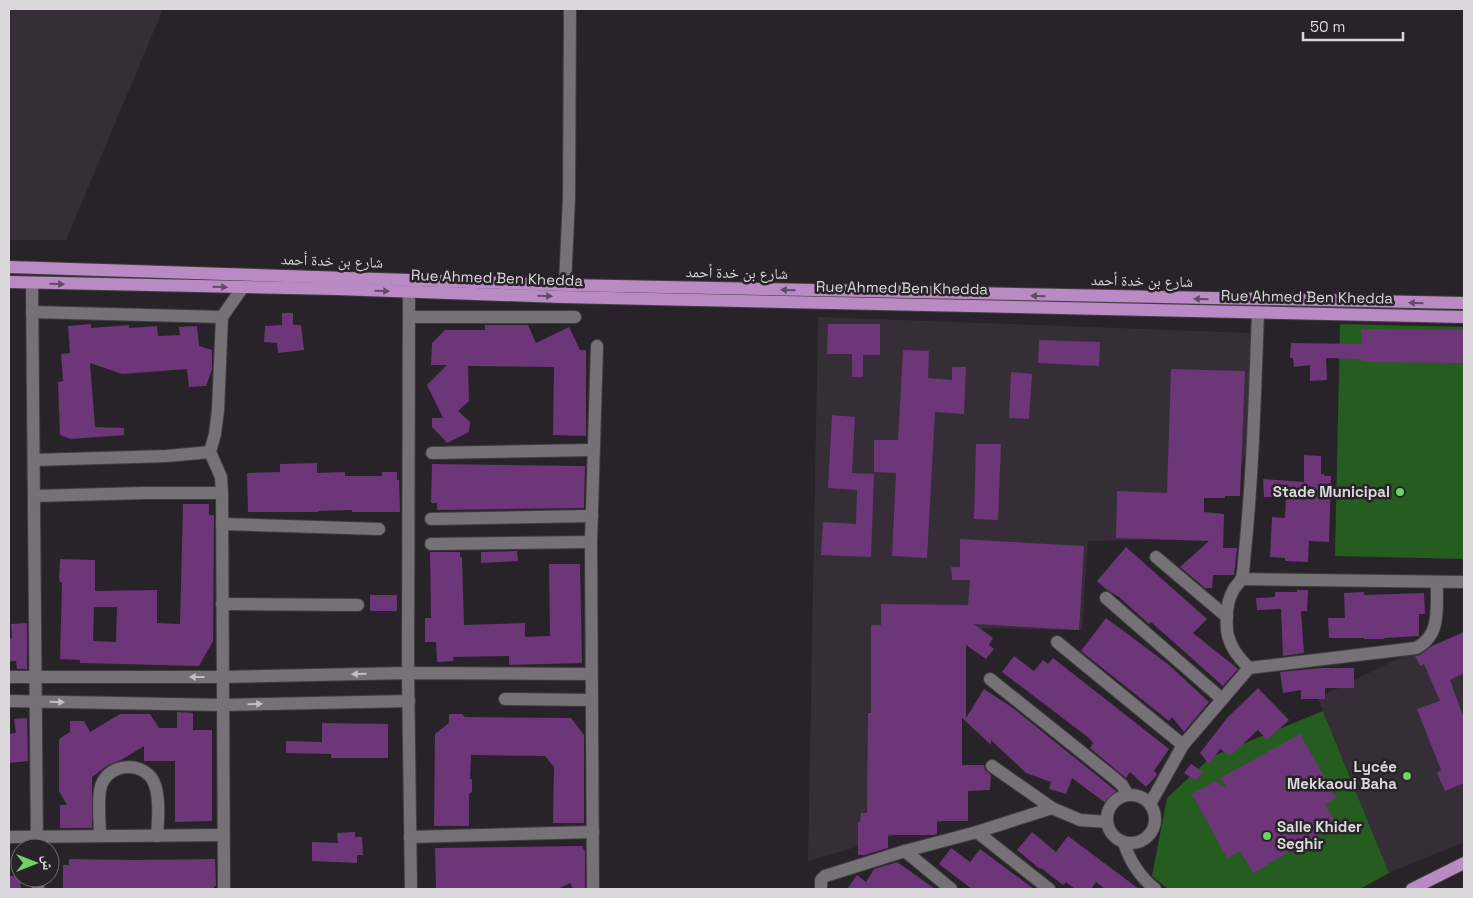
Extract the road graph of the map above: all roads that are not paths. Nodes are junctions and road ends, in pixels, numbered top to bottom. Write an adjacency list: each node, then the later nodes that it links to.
1 (570, 9): 5 (street)
2 (9, 267): 5 (main road, شارع بن خدة أحمد)
3 (9, 282): 4 (main road, Rue Ahmed Ben Khedda)
4 (32, 283): 6 (main road, Rue Ahmed Ben Khedda, one-way to 6); 9 (street)
5 (565, 285): 8 (main road, شارع بن خدة أحمد, one-way to 5)
6 (243, 288): 7 (main road, Rue Ahmed Ben Khedda, one-way to 7); 11 (street)
7 (409, 292): 10 (main road, Rue Ahmed Ben Khedda, one-way to 10); 12 (street)
8 (1464, 304)
9 (32, 312): 11 (street); 19 (street)
10 (1258, 312): 14 (main road, Rue Ahmed Ben Khedda); 29 (street)
11 (222, 317): 17 (street)
12 (409, 317): 13 (street); 38 (street)
13 (575, 317)
14 (1464, 317)
15 (597, 346): 16 (street)
16 (593, 450): 18 (street); 22 (street)
17 (210, 452): 19 (street); 20 (street)
18 (432, 453)
19 (34, 460): 21 (street)
20 (222, 493): 21 (street); 24 (street)
21 (34, 496): 40 (street)
22 (592, 516): 23 (street); 26 (street)
23 (431, 520)
24 (222, 524): 25 (street); 33 (street)
25 (379, 529)
26 (591, 542): 27 (street); 39 (street)
27 (431, 544)
28 (1156, 557): 35 (street)
29 (1242, 579): 30 (street); 35 (street)
30 (1437, 582): 31 (street); 37 (street)
31 (1464, 582)
32 (1106, 598): 45 (street)
33 (222, 604): 34 (street); 42 (street)
34 (358, 605)
35 (1227, 617): 37 (street)
36 (1057, 642): 51 (street)
37 (1249, 668): 45 (street)
38 (408, 673): 39 (street); 42 (street, one-way to 42); 49 (street)
39 (591, 674): 46 (street)
40 (36, 676): 41 (street); 42 (street, one-way to 40); 48 (street)
41 (9, 677)
42 (222, 677): 50 (street)
43 (990, 679): 53 (street)
44 (505, 699): 46 (street)
45 (1222, 699): 51 (street)
46 (591, 700): 57 (street)
47 (9, 701): 48 (street)
48 (36, 701): 50 (street, one-way to 50); 63 (street)
49 (409, 701): 50 (street, one-way to 49); 62 (street)
50 (223, 705): 59 (street)
51 (1183, 745): 54 (street)
52 (992, 766): 55 (street)
53 (1128, 795): 54 (street); 56 (street)
54 (1150, 804): 65 (street)
55 (1052, 808): 56 (street); 58 (street)
56 (1107, 822): 65 (street)
57 (593, 832): 62 (street); 70 (street)
58 (977, 832): 66 (street); 73 (street)
59 (223, 835): 61 (street); 68 (street)
60 (100, 836): 61 (street); 61 (street); 64 (street)
61 (157, 836)
62 (410, 837): 69 (street)
63 (37, 838)
64 (60, 840)
65 (1124, 843): 74 (street)
66 (905, 850): 71 (street); 72 (street)
67 (1464, 863): 75 (main road)
68 (224, 889)
69 (411, 889)
70 (594, 889)
71 (821, 889)
72 (951, 889)
73 (1049, 889)
74 (1155, 889)
75 (1412, 889)

